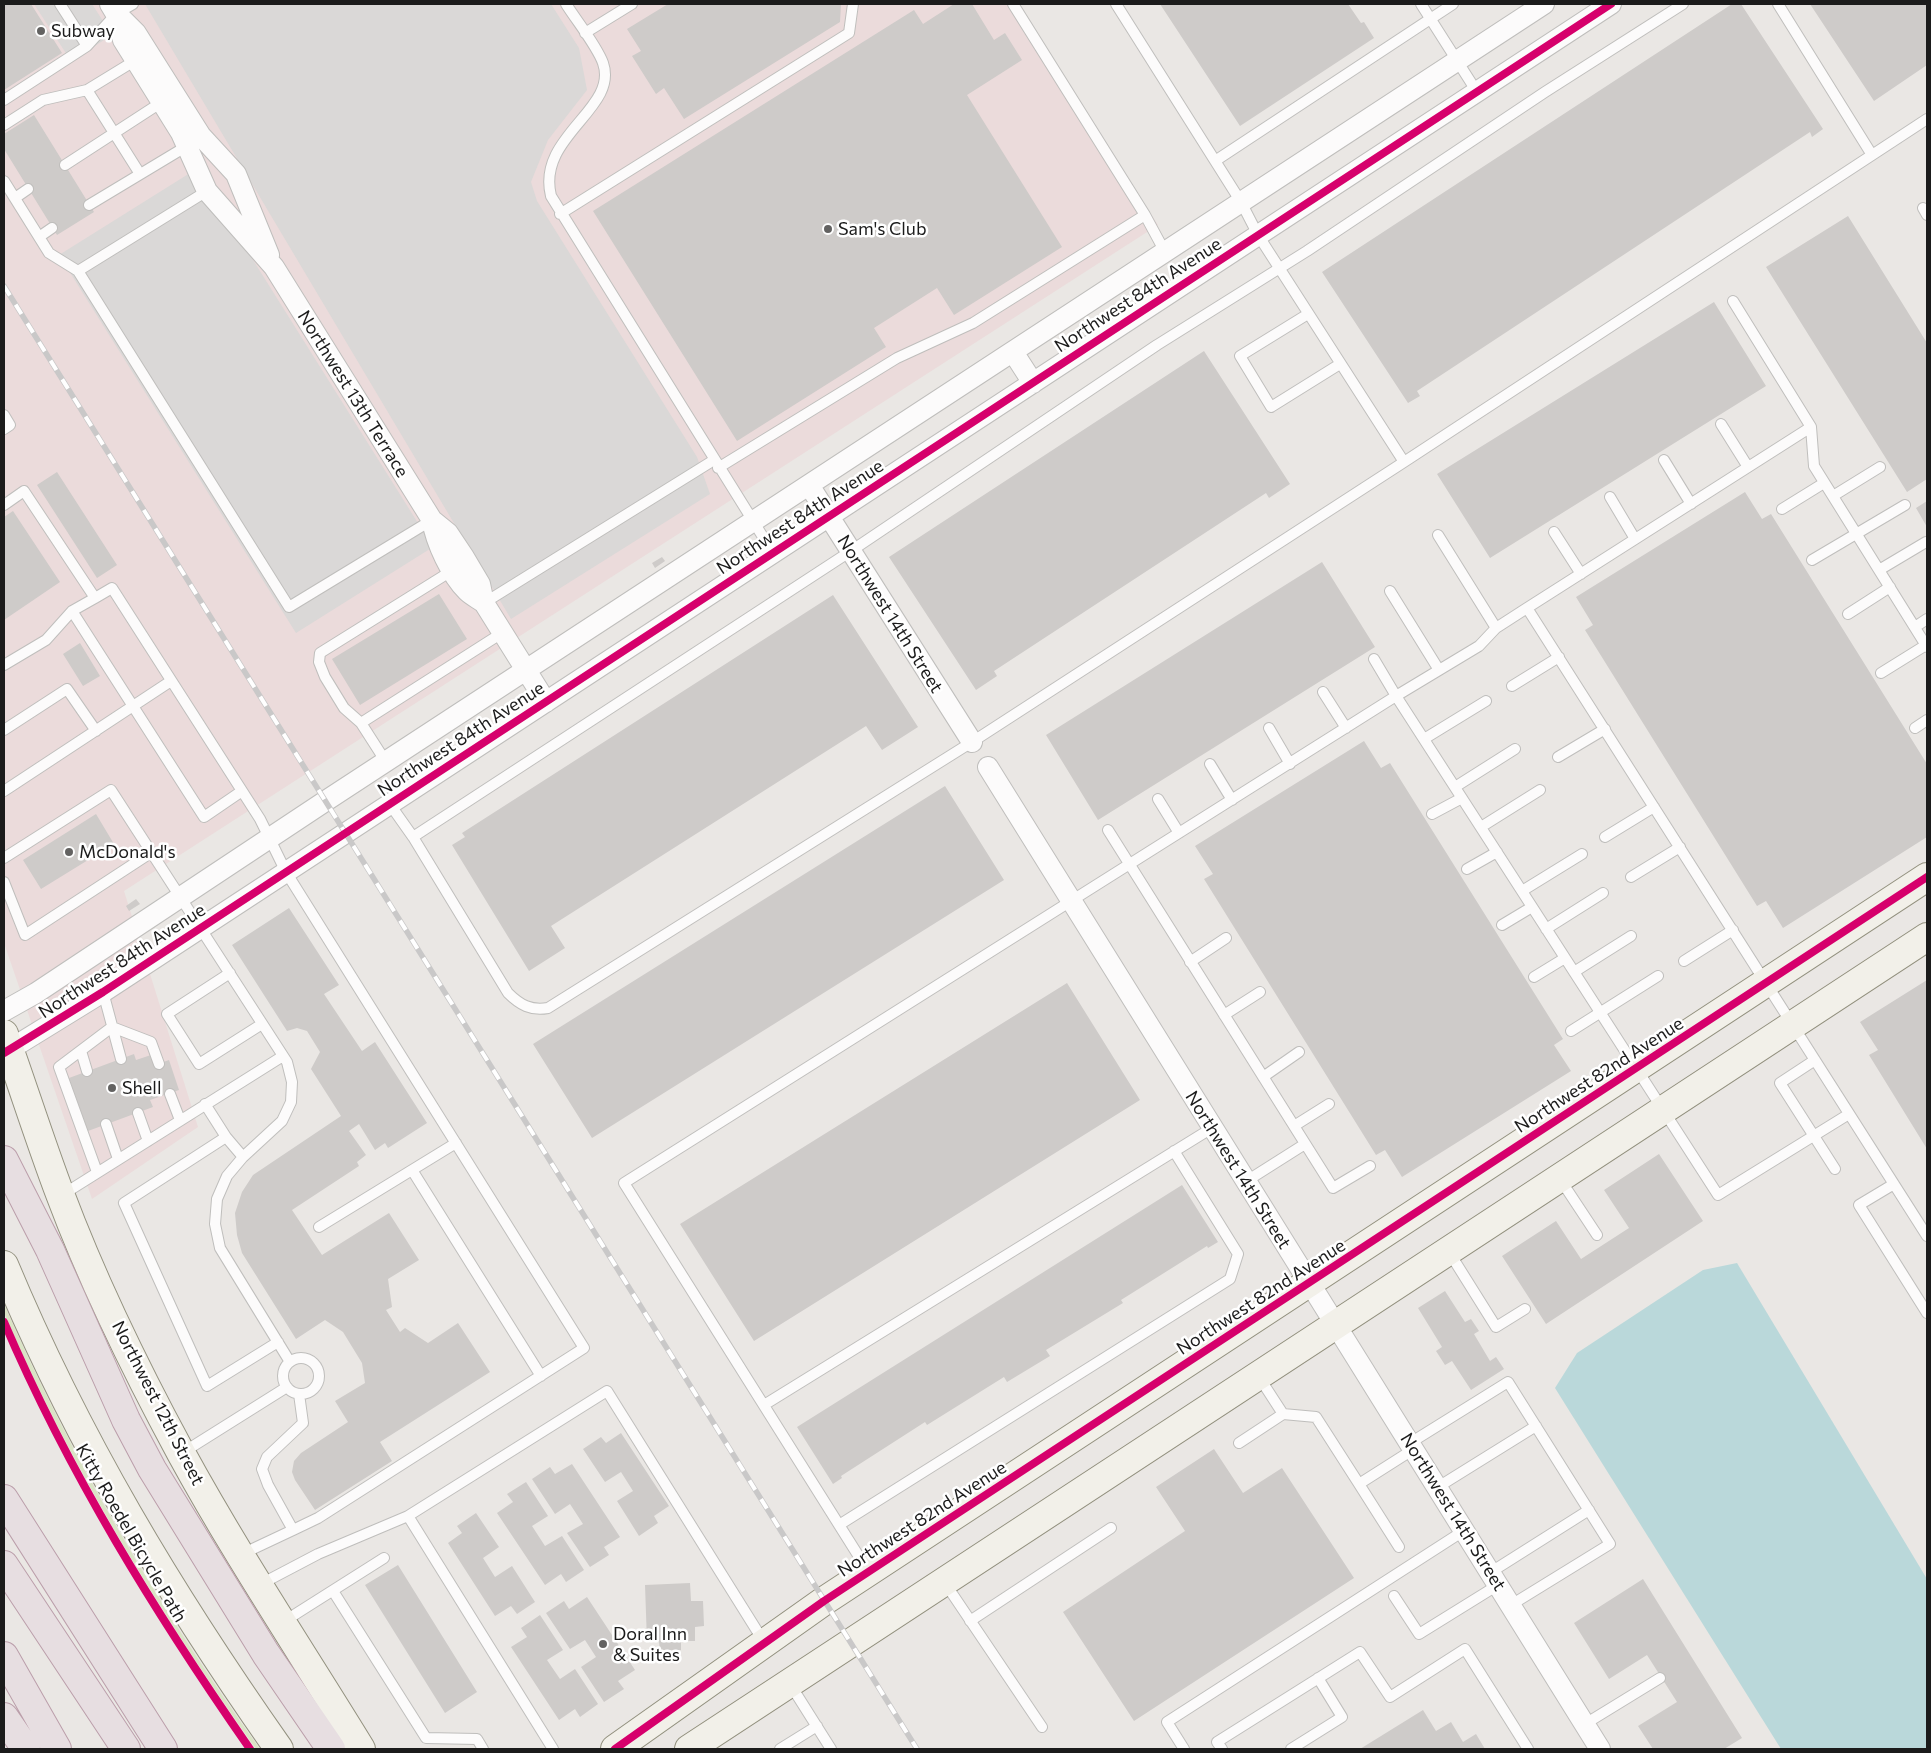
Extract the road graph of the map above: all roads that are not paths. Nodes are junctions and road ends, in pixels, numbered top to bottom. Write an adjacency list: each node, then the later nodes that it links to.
1 (60, 4): 16 (lane)
2 (566, 4): 15 (lane)
3 (632, 4): 15 (lane)
4 (853, 4): 37 (lane)
5 (1013, 4): 38 (lane)
6 (1116, 4): 28 (lane)
7 (1421, 4): 14 (lane)
8 (1453, 4): 14 (lane)
9 (1544, 4): 18 (street, Northwest 84th Avenue)
10 (1610, 4): 20 (street, Northwest 84th Avenue)
11 (1684, 4): 44 (lane)
12 (1778, 4): 27 (lane)
13 (120, 7): 16 (lane); 17 (street, Northwest 13th Terrace); 21 (street, Northwest 13th Terrace)
14 (1430, 18): 18 (lane); 28 (lane)
15 (584, 34): 37 (lane)
16 (87, 46): 22 (lane)
17 (136, 60): 19 (lane); 21 (street, Northwest 13th Terrace)
18 (1457, 61): 20 (lane); 35 (street, Northwest 84th Avenue)
19 (87, 90): 24 (lane); 25 (lane)
20 (1476, 92): 40 (street, Northwest 84th Avenue)
21 (168, 98): 25 (lane); 26 (street, Northwest 13th Terrace); 43 (street, Northwest 13th Terrace)
22 (4, 100)
23 (1927, 119): 27 (lane)
24 (4, 125)
25 (114, 133): 29 (lane); 30 (lane)
26 (187, 146): 30 (lane); 33 (street, Northwest 13th Terrace)
27 (1872, 155): 56 (lane)
28 (1216, 161): 35 (lane)
29 (65, 165)
30 (140, 174): 36 (lane)
31 (4, 181): 34 (lane)
32 (28, 189): 34 (lane)
33 (206, 191): 43 (street, Northwest 13th Terrace); 45 (lane)
34 (14, 198): 41 (lane)
35 (1241, 202): 40 (lane); 42 (street, Northwest 84th Avenue)
36 (89, 204)
37 (560, 214): 57 (lane)
38 (1145, 215): 42 (lane); 57 (lane)
39 (52, 228): 41 (lane)
40 (1258, 235): 44 (lane); 50 (street, Northwest 84th Avenue)
41 (39, 237): 45 (lane)
42 (1165, 252): 48 (street, Northwest 84th Avenue)
43 (274, 267): 69 (street, Northwest 13th Terrace)
44 (1280, 268): 47 (lane); 76 (lane)
45 (78, 271): 69 (lane)
46 (1733, 301): 53 (lane)
47 (1308, 314): 49 (lane); 49 (lane)
48 (1013, 352): 50 (street); 61 (street, Northwest 84th Avenue)
49 (1340, 364): 56 (lane)
50 (1033, 382): 68 (street, Northwest 84th Avenue)
51 (4, 415): 54 (lane)
52 (1721, 424): 58 (lane)
53 (1811, 427): 58 (lane); 60 (lane)
54 (4, 429)
55 (1664, 460): 64 (lane)
56 (1404, 462): 116 (lane)
57 (716, 464): 70 (lane); 85 (lane)
58 (1748, 467): 64 (lane)
59 (1880, 467): 62 (lane)
60 (1824, 483): 62 (lane); 67 (lane)
61 (809, 485): 68 (street, Northwest 14th Street); 70 (street, Northwest 84th Avenue)
62 (1833, 496): 72 (lane)
63 (1610, 497): 74 (lane)
64 (1690, 504): 74 (lane)
65 (4, 505): 84 (lane)
66 (1905, 505): 72 (lane)
67 (1782, 509)
68 (829, 517): 76 (street, Northwest 14th Street); 77 (street, Northwest 84th Avenue)
69 (432, 520): 79 (street, Northwest 13th Terrace); 85 (street, Northwest 13th Terrace)
70 (753, 522): 77 (lane); 98 (street, Northwest 84th Avenue)
71 (1554, 532): 81 (lane)
72 (1856, 533): 78 (lane); 80 (lane)
73 (1438, 535): 91 (lane)
74 (1635, 539): 81 (lane)
75 (1926, 542): 80 (lane)
76 (850, 551): 116 (street, Northwest 14th Street); 137 (lane)
77 (773, 553): 105 (street, Northwest 84th Avenue)
78 (1812, 560)
79 (453, 570): 85 (street, Northwest 13th Terrace); 108 (lane)
80 (1879, 570): 82 (lane)
81 (1581, 574): 86 (lane)
82 (1890, 587): 88 (lane); 90 (lane)
83 (1390, 591): 97 (lane)
84 (95, 598): 87 (lane); 100 (lane)
85 (484, 603): 92 (street, Northwest 13th Terrace)
86 (1528, 608): 91 (lane); 94 (lane)
87 (72, 611): 96 (lane); 106 (lane)
88 (1848, 614)
89 (1927, 619): 90 (lane)
90 (1915, 627): 93 (lane)
91 (1496, 628): 97 (lane)
92 (502, 633): 98 (street, Northwest 13th Terrace); 108 (lane)
93 (1927, 646): 99 (lane)
94 (1559, 657): 101 (lane); 112 (lane)
95 (1374, 659): 103 (lane)
96 (4, 665)
97 (1439, 670): 103 (lane)
98 (527, 671): 105 (street, Northwest 13th Terrace); 119 (street, Northwest 84th Avenue)
99 (1881, 673)
100 (171, 681): 106 (lane); 126 (lane)
101 (1512, 686)
102 (1323, 692): 110 (lane)
103 (1396, 696): 110 (lane); 115 (lane)
104 (1486, 701): 115 (lane)
105 (546, 702): 130 (street, Northwest 84th Avenue)
106 (132, 707): 114 (lane); 126 (lane)
107 (1927, 720): 111 (lane)
108 (361, 723): 119 (lane)
109 (1269, 728): 121 (lane)
110 (1346, 728): 121 (lane)
111 (1915, 728)
112 (1605, 729): 118 (lane); 131 (lane)
113 (4, 730): 114 (lane)
114 (96, 731): 125 (lane)
115 (1424, 739): 123 (lane)
116 (972, 742): 137 (lane)
117 (1515, 749): 123 (lane)
118 (1558, 757)
119 (386, 762): 136 (street, Northwest 84th Avenue)
120 (1210, 764): 129 (lane)
121 (1290, 764): 129 (lane)
122 (988, 767): 153 (street, Northwest 14th Street)
123 (1455, 787): 128 (lane)
124 (1540, 790): 133 (lane)
125 (4, 791)
126 (242, 791): 136 (lane)
127 (1158, 798): 135 (lane)
128 (1462, 798): 132 (lane); 133 (lane)
129 (1232, 800): 135 (lane)
130 (389, 803): 137 (lane); 146 (street, Northwest 84th Avenue)
131 (1654, 807): 138 (lane); 139 (lane)
132 (1432, 814)
133 (1481, 827): 141 (lane)
134 (1108, 830): 144 (lane)
135 (1179, 833): 144 (lane)
136 (270, 837): 146 (lane); 152 (street, Northwest 84th Avenue)
137 (413, 837)
138 (1605, 837)
139 (1680, 847): 147 (lane); 158 (lane)
140 (152, 852): 143 (lane); 149 (lane); 152 (lane)
141 (1496, 852): 145 (lane); 150 (lane)
142 (1582, 854): 150 (lane)
143 (4, 858)
144 (1129, 865): 153 (lane); 164 (lane)
145 (1467, 869)
146 (286, 872): 156 (street, Northwest 84th Avenue); 202 (lane)
147 (1631, 877)
148 (1927, 878): 169 (street, Northwest 82nd Avenue)
149 (4, 882)
150 (1522, 891): 154 (lane)
151 (1603, 893): 157 (lane)
152 (181, 896): 156 (lane); 172 (street, Northwest 84th Avenue)
153 (1070, 902): 198 (street, Northwest 14th Street); 231 (lane)
154 (1532, 907): 155 (lane); 157 (lane)
155 (1502, 925)
156 (201, 927): 165 (lane); 170 (street, Northwest 84th Avenue)
157 (1546, 929): 162 (lane)
158 (1733, 930): 163 (lane); 169 (lane)
159 (1631, 936): 166 (lane)
160 (1927, 937): 176 (street)
161 (1226, 938): 164 (lane)
162 (1565, 958): 166 (lane); 168 (lane)
163 (1684, 960)
164 (1190, 962): 174 (lane)
165 (230, 972): 175 (lane); 175 (lane)
166 (1574, 972): 173 (lane)
167 (1658, 976): 173 (lane)
168 (1534, 977)
169 (1766, 983): 176 (lane); 186 (street, Northwest 82nd Avenue)
170 (103, 992): 177 (lane); 179 (street, Northwest 84th Avenue)
171 (1260, 992): 174 (lane)
172 (4, 1011)
173 (1600, 1014): 178 (lane); 186 (lane)
174 (1224, 1015): 188 (lane)
175 (262, 1024): 182 (lane)
176 (1793, 1026): 184 (lane); 192 (street)
177 (112, 1027): 180 (lane); 183 (lane); 185 (lane)
178 (1571, 1031)
179 (6, 1046): 215 (street, Northwest 12th Street)
180 (81, 1051): 187 (lane); 211 (lane)
181 (1299, 1052): 188 (lane)
182 (283, 1056): 190 (lane); 205 (lane)
183 (121, 1058)
184 (1815, 1060): 194 (lane); 199 (lane)
185 (159, 1064)
186 (1636, 1069): 192 (lane); 221 (street, Northwest 82nd Avenue)
187 (87, 1071)
188 (1263, 1077): 197 (lane)
189 (170, 1094): 195 (lane)
190 (205, 1104): 195 (lane); 200 (lane)
191 (1329, 1104): 197 (lane)
192 (1663, 1111): 199 (lane); 212 (street)
193 (138, 1113): 201 (lane)
194 (1849, 1114): 199 (lane); 214 (lane)
195 (180, 1120): 201 (lane)
196 (106, 1124): 206 (lane)
197 (1294, 1126): 203 (lane)
198 (1212, 1128): 204 (lane); 213 (street, Northwest 14th Street)
199 (1814, 1136): 209 (lane)
200 (226, 1137): 205 (lane); 225 (lane)
201 (148, 1141): 206 (lane)
202 (456, 1143): 210 (lane); 227 (lane)
203 (1305, 1144): 208 (lane); 213 (lane)
204 (1174, 1152): 231 (lane); 242 (lane)
205 (243, 1157): 225 (lane)
206 (118, 1159): 211 (lane)
207 (4, 1160): 273 (highway)
208 (1370, 1166)
209 (1835, 1169)
210 (412, 1170): 216 (lane); 227 (lane)
211 (97, 1172): 215 (lane)
212 (1559, 1179): 217 (lane); 219 (street)
213 (1245, 1182): 221 (street, Northwest 14th Street)
214 (1894, 1184): 218 (lane); 223 (lane)
215 (61, 1195): 236 (street, Northwest 12th Street)
216 (319, 1227)
217 (1597, 1235)
218 (1927, 1236)
219 (1449, 1251): 222 (lane); 224 (street)
220 (4, 1265): 272 (street)
221 (1308, 1284): 224 (street, Northwest 14th Street); 250 (street, Northwest 82nd Avenue)
222 (1525, 1309)
223 (1927, 1313)
224 (1336, 1325): 228 (street); 235 (street, Northwest 14th Street)
225 (278, 1342): 226 (lane)
226 (290, 1362): 229 (lane); 230 (lane)
227 (541, 1376): 244 (lane)
228 (1258, 1376): 232 (lane); 252 (street)
229 (287, 1387): 230 (lane); 236 (lane)
230 (299, 1394): 244 (lane)
231 (764, 1405): 242 (lane)
232 (1283, 1414): 234 (lane); 237 (lane)
233 (1536, 1426): 235 (lane); 238 (lane); 240 (lane)
234 (1239, 1443)
235 (1412, 1446): 237 (lane); 238 (street, Northwest 14th Street)
236 (181, 1453): 247 (street, Northwest 12th Street)
237 (1359, 1484): 246 (lane)
238 (1438, 1487): 245 (street, Northwest 14th Street)
239 (4, 1499): 271 (highway)
240 (1589, 1510): 251 (lane); 256 (lane)
241 (408, 1516): 253 (lane); 259 (lane); 276 (lane)
242 (839, 1525): 250 (lane)
243 (1111, 1528): 257 (lane)
244 (293, 1530): 247 (lane)
245 (1465, 1530): 251 (street, Northwest 14th Street); 281 (lane)
246 (1399, 1547)
247 (240, 1555): 253 (street, Northwest 12th Street)
248 (384, 1558): 254 (lane)
249 (4, 1565): 270 (highway)
250 (869, 1572): 259 (street, Northwest 82nd Avenue)
251 (1494, 1579): 255 (lane); 256 (street, Northwest 14th Street)
252 (944, 1582): 257 (lane); 263 (street)
253 (259, 1585): 258 (street, Northwest 12th Street)
254 (333, 1591): 258 (lane); 275 (lane)
255 (1394, 1596)
256 (1511, 1605): 265 (street, Northwest 14th Street)
257 (970, 1621): 267 (lane)
258 (283, 1622): 274 (street, Northwest 12th Street)
259 (764, 1643): 277 (street, Northwest 82nd Avenue)
260 (4, 1656): 269 (highway)
261 (1318, 1678): 282 (lane); 283 (lane); 284 (lane)
262 (1660, 1678): 265 (lane)
263 (790, 1683): 266 (lane); 278 (street)
264 (4, 1717): 268 (highway)
265 (1585, 1724): 285 (street, Northwest 14th Street)
266 (817, 1726): 279 (lane); 280 (lane)
267 (1042, 1727)
268 (26, 1749)
269 (57, 1749)
270 (126, 1749)
271 (163, 1749)
272 (279, 1749)
273 (331, 1749)
274 (361, 1749)
275 (483, 1749)
276 (553, 1749)
277 (615, 1749)
278 (689, 1749)
279 (780, 1749)
280 (831, 1749)
281 (1184, 1749)
282 (1222, 1749)
283 (1291, 1749)
284 (1528, 1749)
285 (1600, 1749)

